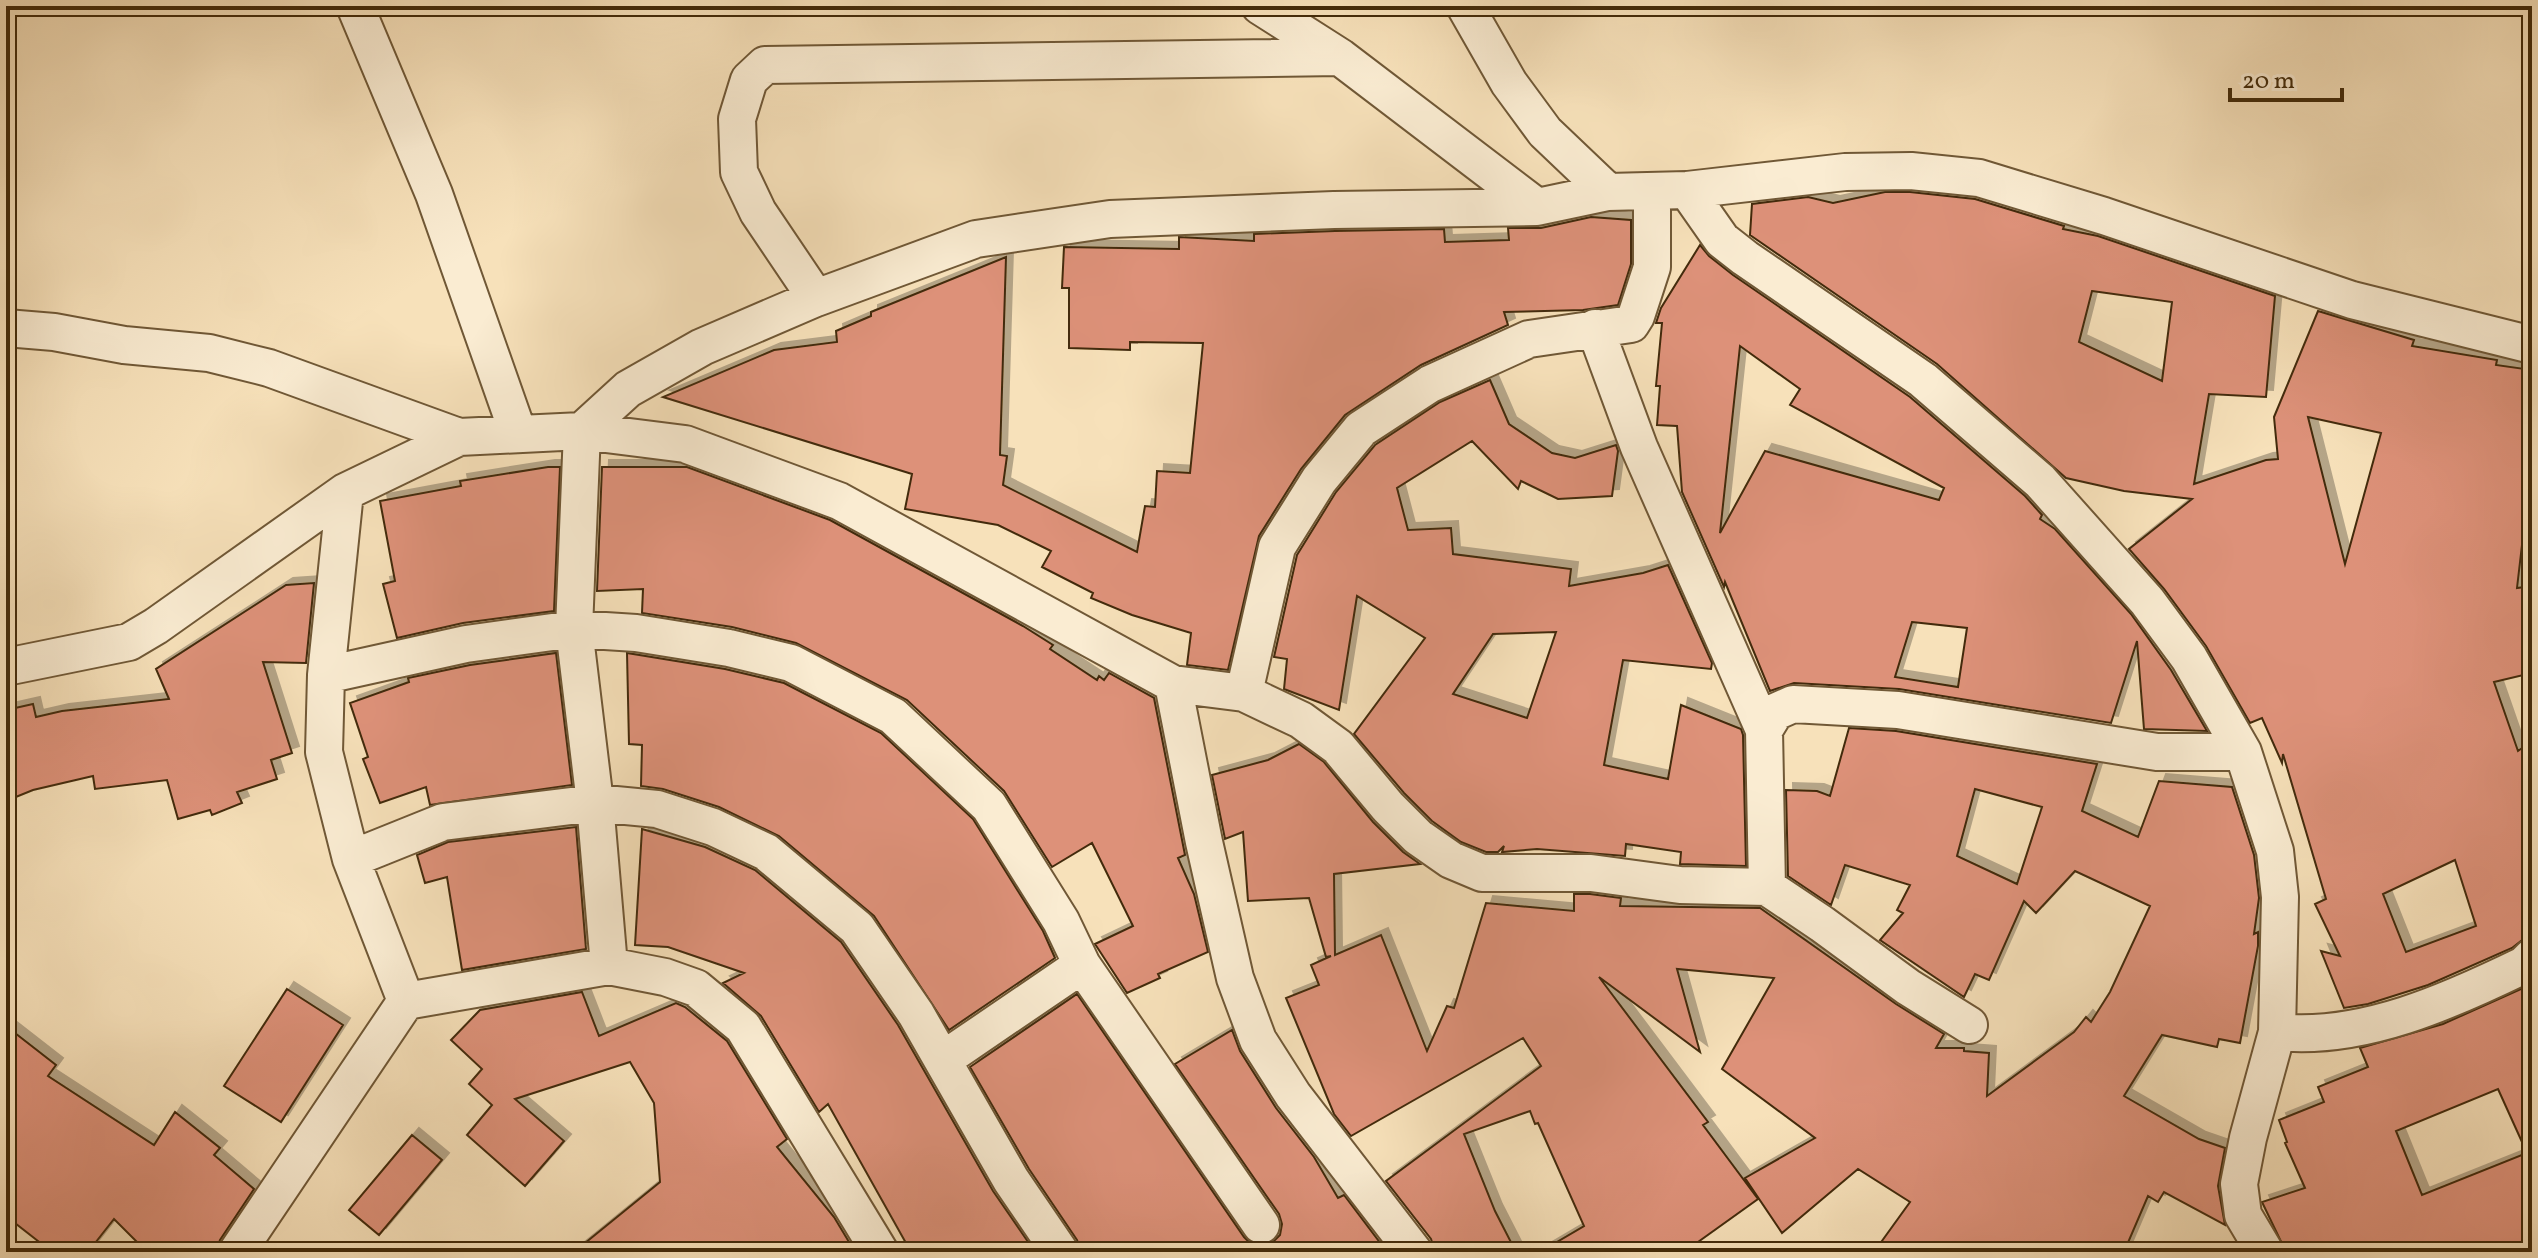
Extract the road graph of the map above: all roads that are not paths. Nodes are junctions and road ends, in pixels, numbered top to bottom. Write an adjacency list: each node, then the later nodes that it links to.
1 (355, 6): 15 (street)
2 (1260, 6): 4 (street)
3 (1465, 6): 7 (street)
4 (1340, 57): 8 (street); 9 (street)
5 (1687, 190): 6 (street); 13 (street); 24 (street)
6 (1652, 191): 7 (street); 11 (street)
7 (1608, 192): 8 (street)
8 (1537, 207): 9 (street)
9 (816, 298): 14 (street)
10 (6, 307): 12 (street)
11 (1595, 328): 22 (street); 23 (street)
12 (24, 329): 16 (street)
13 (2532, 345)
14 (582, 431): 15 (street); 18 (street); 21 (street)
15 (518, 433): 16 (street)
16 (459, 437): 17 (street)
17 (345, 492): 19 (street); 20 (street)
18 (574, 629): 20 (street); 25 (street); 29 (street)
19 (6, 667)
20 (326, 675): 26 (street)
21 (1173, 684): 22 (street); 39 (street)
22 (1244, 693): 27 (street)
23 (1764, 730): 24 (street); 27 (street)
24 (2243, 752): 33 (street)
25 (595, 803): 26 (street); 30 (street); 34 (street)
26 (351, 859): 31 (street)
27 (1767, 887): 32 (street)
28 (2532, 957): 33 (street)
29 (1082, 965): 34 (street); 35 (street)
30 (609, 966): 31 (street); 37 (street)
31 (406, 1001): 36 (street)
32 (1969, 1025)
33 (2277, 1032): 40 (street)
34 (944, 1059): 38 (street)
35 (1261, 1225)
36 (237, 1252)
37 (880, 1252)
38 (1060, 1252)
39 (1414, 1252)
40 (2265, 1252)

